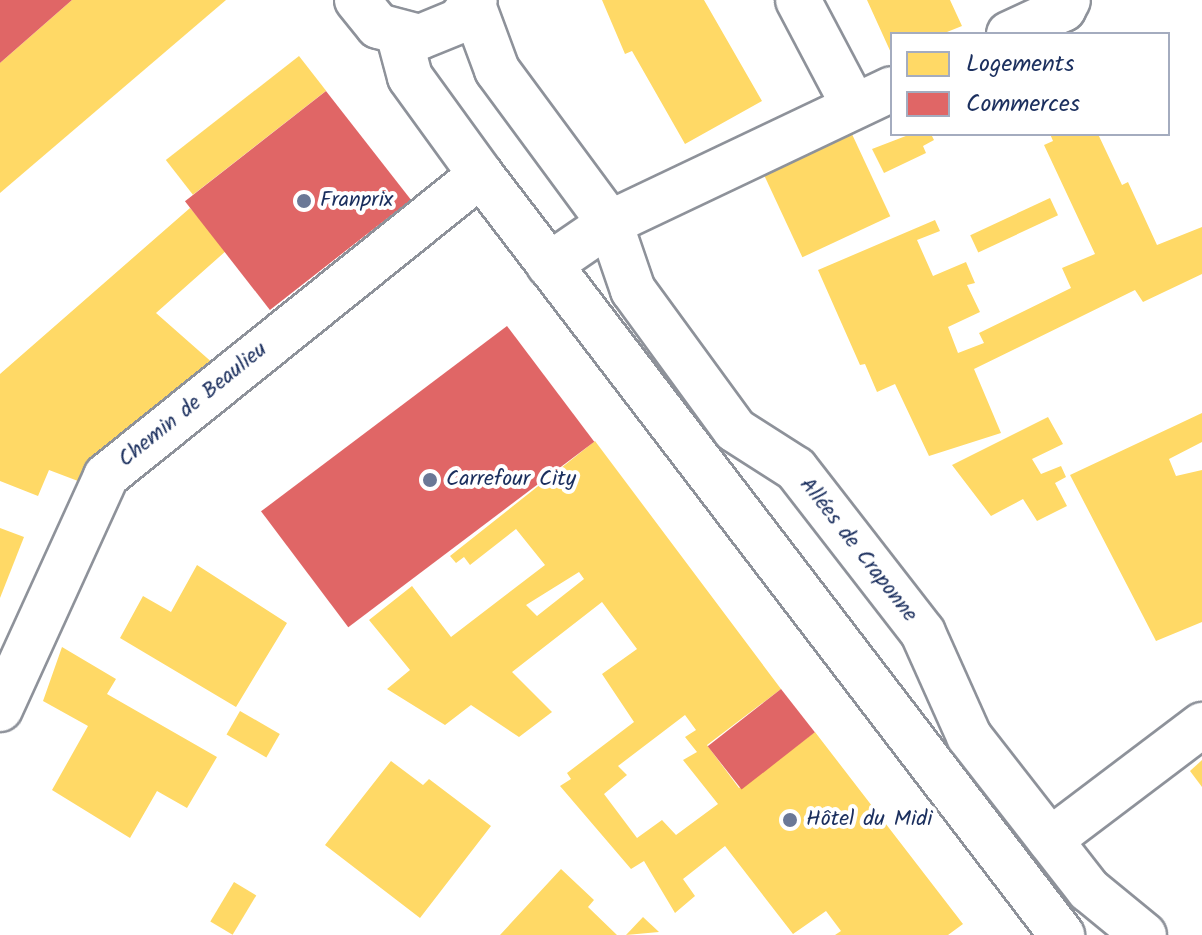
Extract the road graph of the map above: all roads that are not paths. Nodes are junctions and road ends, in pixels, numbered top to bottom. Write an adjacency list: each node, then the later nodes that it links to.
1 (357, 0): 6 (main road)
2 (798, 0): 7 (main road)
3 (1068, 0): 5 (main road)
4 (474, 2): 6 (main road); 9 (main road, Allées de Craponne)
5 (1013, 32)
6 (399, 36): 8 (main road)
7 (873, 98): 9 (main road)
8 (481, 175): 10 (main road); 11 (main road, Chemin de Beaulieu)
9 (610, 223): 10 (main road); 13 (main road, Allées de Craponne)
10 (549, 265): 14 (main road)
11 (0, 709)
12 (1202, 725): 13 (main road)
13 (1050, 840): 15 (main road, Allées de Craponne)
14 (1062, 935)
15 (1144, 935)

